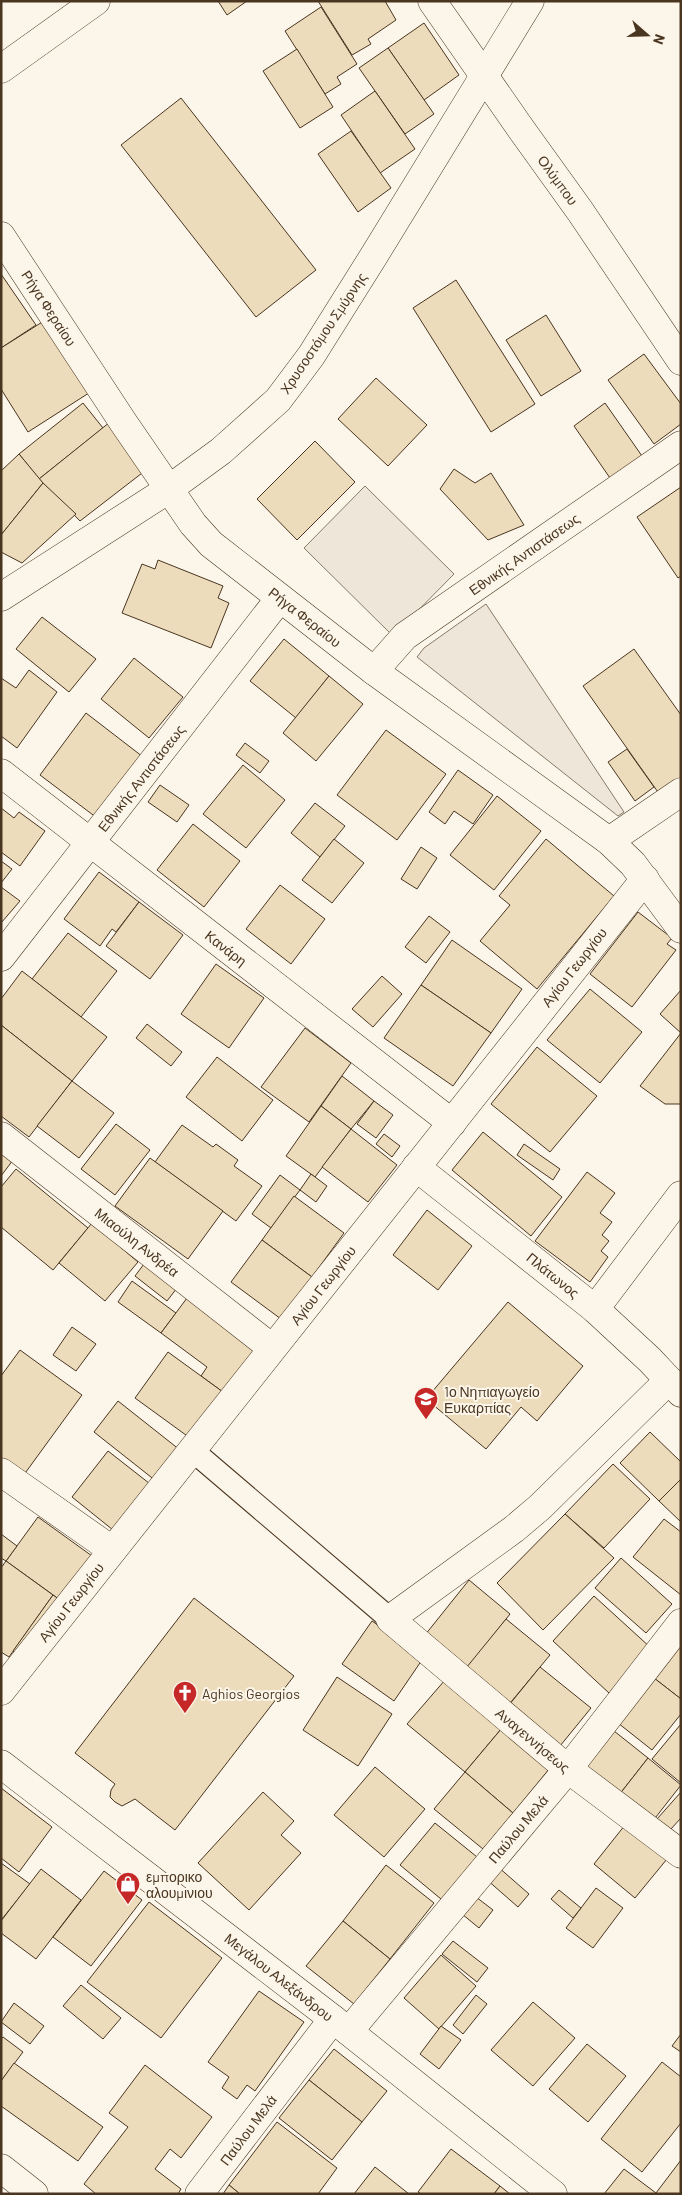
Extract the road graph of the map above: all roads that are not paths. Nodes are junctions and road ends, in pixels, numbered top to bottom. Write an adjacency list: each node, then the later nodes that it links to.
1 (96, 1): 4 (street)
2 (432, 1): 5 (street, Ολύμπου)
3 (530, 1): 5 (street, Χρυσοστόμου Σμύρνης)
4 (1, 69)
5 (484, 77): 7 (street, Ολύμπου); 9 (street, Χρυσοστόμου Σμύρνης)
6 (1, 236): 9 (street, Ρήγα Φεραίου)
7 (681, 361)
8 (681, 445): 12 (street, Εθνικής Αντιστάσεως)
9 (170, 489): 10 (street, Χρυσοστόμου Σμύρνης); 11 (street, Ρήγα Φεραίου)
10 (1, 597)
11 (280, 598): 12 (street, Ρήγα Φεραίου); 16 (street, Εθνικής Αντιστάσεως)
12 (374, 671): 15 (street, Ρήγα Φεραίου)
13 (1, 772): 16 (street, Κανάρη)
14 (681, 792): 15 (street)
15 (609, 841): 17 (street, Ρήγα Φεραίου)
16 (91, 842): 19 (street, Εθνικής Αντιστάσεως); 20 (street, Κανάρη)
17 (644, 879): 18 (street, Ρήγα Φεραίου); 20 (street, Αγίου Γεωργίου)
18 (681, 930)
19 (1, 957)
20 (452, 1123): 22 (street, Αγίου Γεωργίου)
21 (1, 1136): 25 (street, Μιαούλη Ανδρέα)
22 (416, 1166): 24 (street, Πλάτωνος); 25 (street, Αγίου Γεωργίου)
23 (681, 1195): 24 (street)
24 (594, 1309): 26 (street, Πλάτωνος)
25 (272, 1348): 27 (street, Αγίου Γεωργίου)
26 (675, 1386): 30 (street)
27 (192, 1450): 29 (street, Αγίου Γεωργίου); 30 (street)
28 (1, 1472): 29 (street)
29 (112, 1550): 32 (street, Αγίου Γεωργίου)
30 (390, 1620): 34 (street, Αναγεννήσεως)
31 (681, 1623): 34 (street, Παύλου Μελά)
32 (1, 1691)
33 (1, 1764): 36 (street, Μεγάλου Αλεξάνδρου)
34 (568, 1769): 35 (street, Αναγεννήσεως); 36 (street, Παύλου Μελά)
35 (679, 1848)
36 (341, 2025): 39 (street, Παύλου Μελά); 40 (street, Μεγάλου Αλεξάνδρου)
37 (1, 2168): 38 (street)
38 (34, 2194)
39 (199, 2194)
40 (553, 2194)

